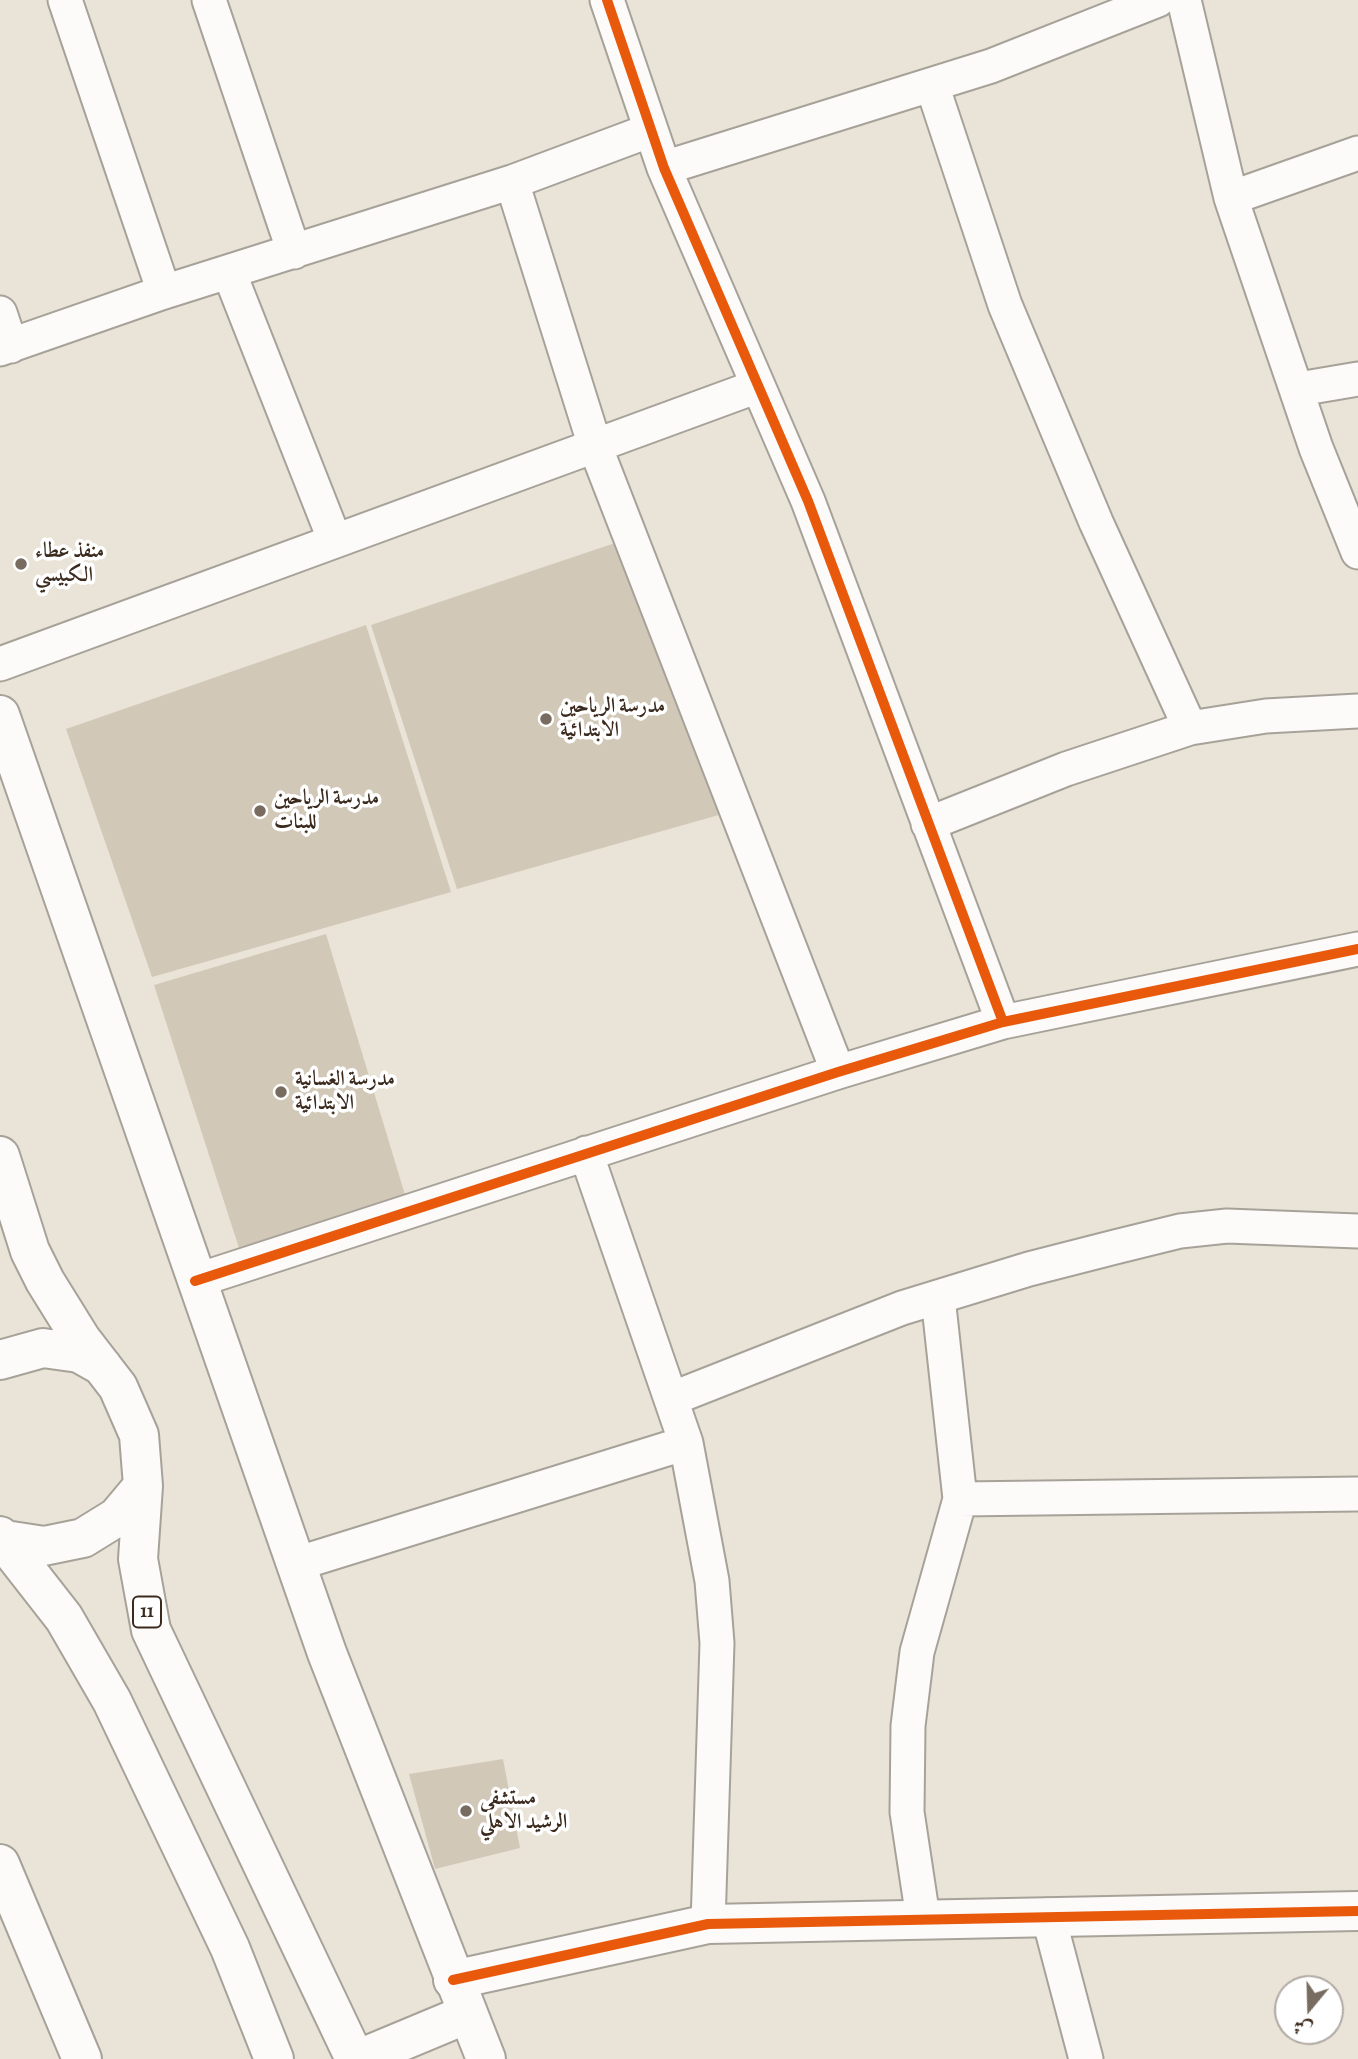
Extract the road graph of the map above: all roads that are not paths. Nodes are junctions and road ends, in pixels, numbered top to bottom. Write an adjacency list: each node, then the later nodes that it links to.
1 (65, 0): 15 (street)
2 (209, 0): 13 (street)
3 (607, 0): 8 (street)
4 (1158, 0): 6 (street)
5 (1184, 0): 12 (street)
6 (1097, 12): 7 (street)
7 (932, 85): 10 (street); 27 (street)
8 (651, 130): 10 (street); 11 (street)
9 (1358, 153): 12 (street)
10 (664, 168): 19 (street)
11 (512, 182): 13 (street); 21 (street)
12 (1231, 198): 20 (street)
13 (295, 252): 14 (street)
14 (229, 272): 15 (street); 22 (street)
15 (164, 292): 17 (street)
16 (0, 313): 17 (street)
17 (6, 347)
18 (1358, 379): 20 (street)
19 (758, 386): 21 (street); 28 (street)
20 (1298, 390): 23 (street)
21 (596, 446): 22 (street); 31 (street)
22 (335, 541): 24 (street)
23 (1358, 552)
24 (0, 664)
25 (1358, 711): 27 (street)
26 (0, 715): 35 (main road)
27 (1190, 729): 28 (street)
28 (928, 824): 30 (street)
29 (1358, 949): 30 (street)
30 (1003, 1022): 31 (street)
31 (838, 1072): 32 (street)
32 (586, 1153): 35 (street); 39 (street)
33 (0, 1156): 38 (main road, 11)
34 (1358, 1231): 36 (street)
35 (195, 1280): 45 (main road)
36 (938, 1297): 39 (street); 43 (street)
37 (0, 1360): 38 (main road)
38 (102, 1366): 41 (main road, 11)
39 (671, 1399): 40 (street)
40 (686, 1443): 45 (street); 50 (street)
41 (143, 1486): 44 (main road); 57 (main road, 11)
42 (1358, 1494): 43 (street)
43 (960, 1499): 49 (street)
44 (3, 1538): 51 (main road)
45 (296, 1564): 52 (main road)
46 (0, 1864): 54 (main road)
47 (1358, 1910): 48 (main road)
48 (1048, 1915): 49 (main road); 59 (street)
49 (923, 1919): 50 (main road)
50 (708, 1924): 52 (main road)
51 (230, 1948): 55 (main road); 56 (main road)
52 (453, 1980): 53 (main road)
53 (467, 2014): 57 (main road); 58 (main road)
54 (82, 2059)
55 (245, 2059)
56 (274, 2059)
57 (357, 2059)
58 (486, 2059)
59 (1086, 2059)

